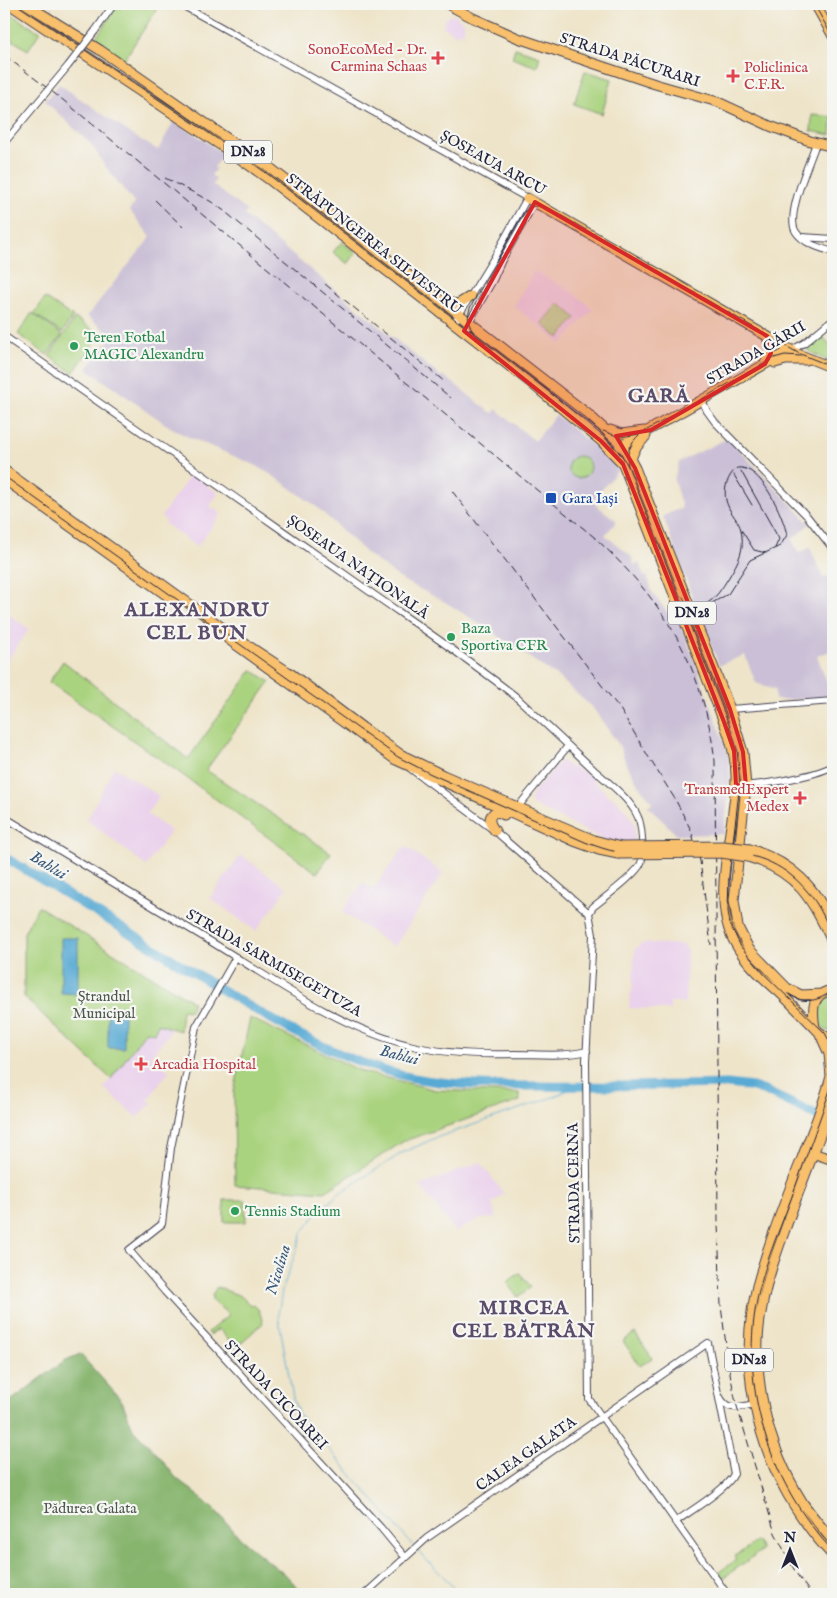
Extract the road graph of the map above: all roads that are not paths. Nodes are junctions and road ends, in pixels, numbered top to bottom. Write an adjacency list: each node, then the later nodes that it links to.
1 (9, 4): 21 (main road, STRĂPUNGEREA SILVESTRU / DN28)
2 (26, 4): 17 (main road, DN28)
3 (114, 4): 9 (street, bridge)
4 (180, 4): 11 (street, ȘOSEAUA ARCU)
5 (447, 4): 8 (main road, STRADA PĂCURARI)
6 (815, 4): 7 (main road)
7 (833, 36)
8 (810, 141): 10 (main road, STRADA PĂCURARI); 12 (street)
9 (4, 143)
10 (833, 146)
11 (531, 200): 16 (street); 20 (street); 24 (main road, ȘOSEAUA ARCU)
12 (800, 236): 13 (street); 14 (street)
13 (831, 239): 14 (street)
14 (821, 248): 15 (street)
15 (833, 252)
16 (471, 296): 17 (main road); 18 (street)
17 (442, 302): 18 (main road, DN28)
18 (460, 315): 20 (main road, STRĂPUNGEREA SILVESTRU / DN28); 21 (street)
19 (833, 320): 25 (street, STRADA GĂRII)
20 (469, 322): 22 (street); 30 (main road, STRĂPUNGEREA SILVESTRU / DN28)
21 (454, 323): 22 (main road, STRĂPUNGEREA SILVESTRU / DN28)
22 (464, 331): 33 (main road, STRĂPUNGEREA SILVESTRU / DN28)
23 (4, 336): 40 (street, ȘOSEAUA NAȚIONALĂ)
24 (767, 336): 25 (main road, ȘOSEAUA ARCU); 27 (main road)
25 (792, 350): 26 (main road, ȘOSEAUA ARCU); 27 (main road, STRADA GĂRII)
26 (812, 360): 27 (main road); 28 (main road, ȘOSEAUA ARCU)
27 (765, 364): 29 (main road, STRADA GĂRII)
28 (833, 368)
29 (702, 400): 31 (main road, STRADA GĂRII); 37 (street)
30 (604, 427): 31 (main road); 32 (main road, STRĂPUNGEREA SILVESTRU / DN28)
31 (651, 430): 32 (main road, STRADA GĂRII); 34 (main road)
32 (622, 445): 33 (main road, STRADA GĂRII); 34 (main road, DN28)
33 (612, 451): 43 (main road, DN28)
34 (631, 459): 39 (main road, DN28)
35 (4, 470): 41 (main road)
36 (4, 479): 41 (main road)
37 (833, 547)
38 (833, 701): 39 (street)
39 (730, 709): 44 (main road, DN28)
40 (568, 746): 45 (street); 50 (street, ȘOSEAUA NAȚIONALĂ)
41 (412, 765): 46 (main road); 48 (main road); 49 (street)
42 (833, 766): 44 (street)
43 (736, 786): 44 (street); 55 (main road, DN28)
44 (746, 786): 54 (main road, DN28)
45 (527, 795): 46 (street); 48 (street)
46 (517, 808): 48 (main road)
47 (4, 817): 53 (street, STRADA SARMISEGETUZA)
48 (530, 817): 49 (main road); 51 (main road, bridge); 52 (main road, bridge)
49 (495, 830): 50 (street)
50 (588, 913): 57 (street, STRADA CERNA)
51 (833, 926)
52 (833, 943)
53 (236, 957): 57 (street, STRADA SARMISEGETUZA); 68 (street, STRADA CICOAREI)
54 (829, 990): 55 (main road, DN28)
55 (817, 1030): 56 (main road, DN28); 58 (main road, DN28)
56 (832, 1040)
57 (587, 1051): 64 (street, STRADA CERNA)
58 (830, 1098): 59 (main road, DN28)
59 (809, 1152): 60 (main road); 62 (main road, DN28); 67 (main road, DN28)
60 (833, 1160)
61 (719, 1394): 63 (street); 64 (street, CALEA GALATA); 65 (street)
62 (754, 1404): 63 (street); 69 (main road, DN28)
63 (733, 1408): 65 (street)
64 (601, 1418): 66 (street, STRADA CERNA); 68 (street, CALEA GALATA)
65 (726, 1432): 66 (street)
66 (675, 1522): 71 (street, STRADA CERNA)
67 (833, 1541)
68 (407, 1556): 70 (street, CALEA GALATA)
69 (833, 1556)
70 (365, 1594)
71 (727, 1594)

